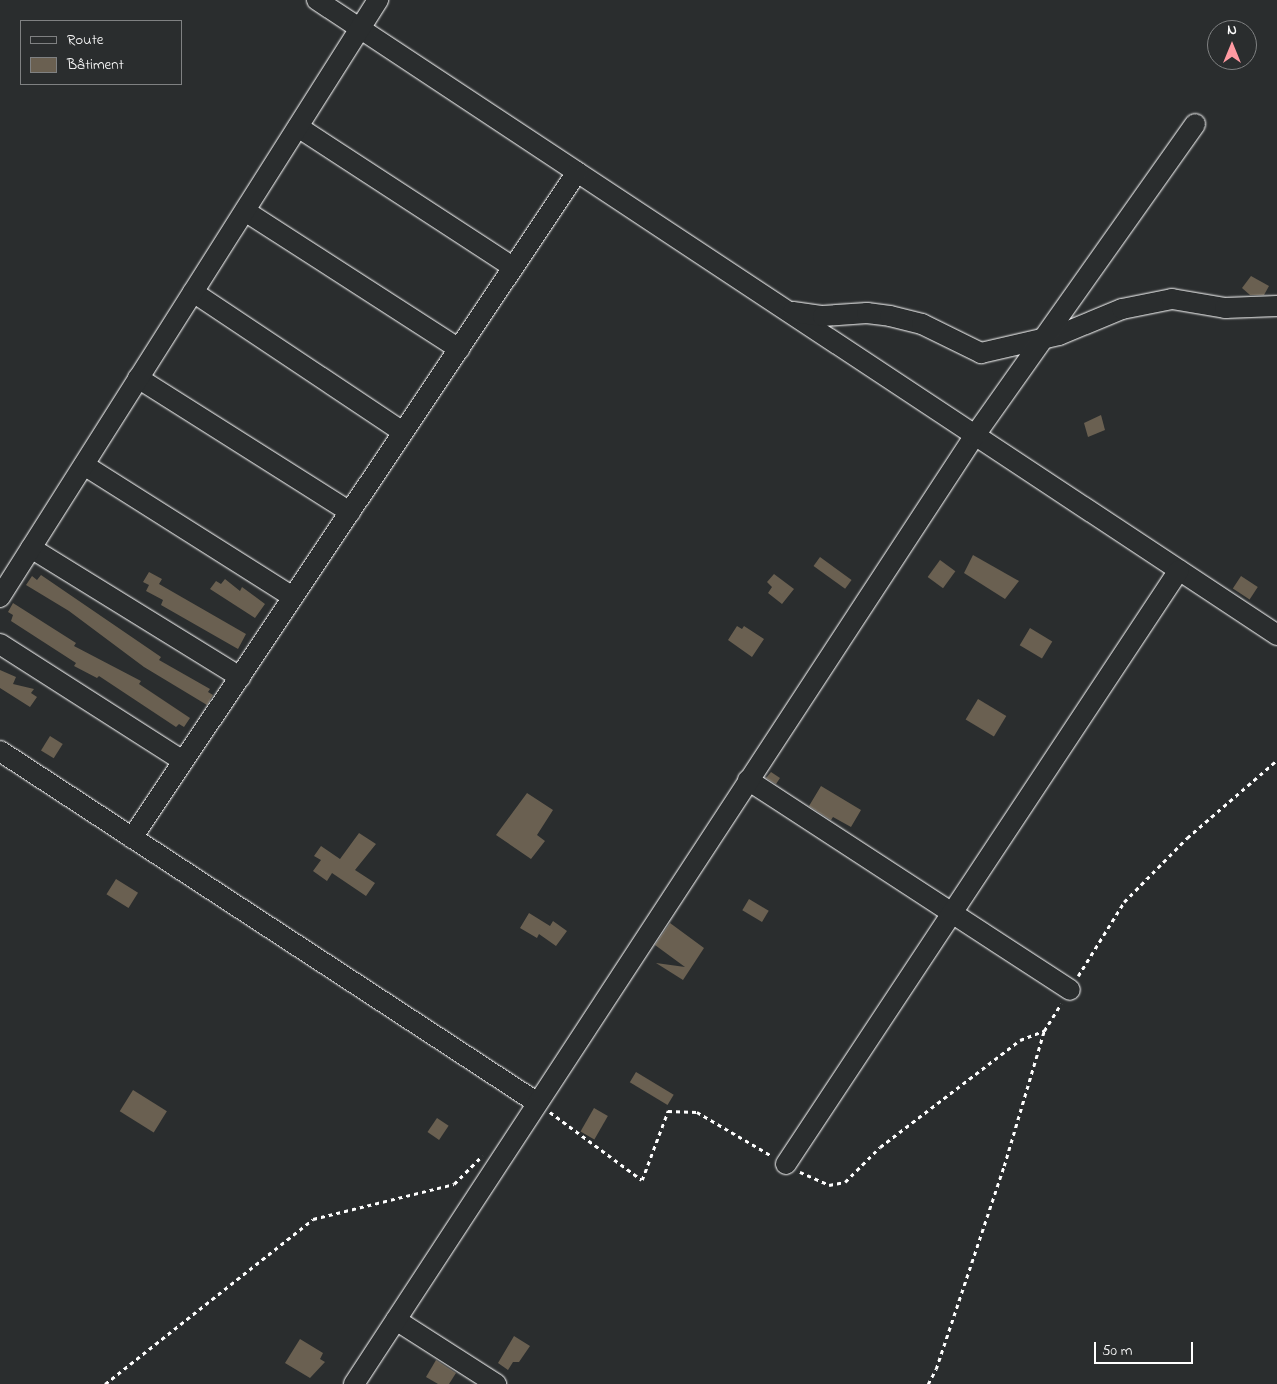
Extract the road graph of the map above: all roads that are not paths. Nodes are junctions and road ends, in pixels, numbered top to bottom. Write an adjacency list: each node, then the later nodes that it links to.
1 (317, 0): 3 (street)
2 (378, 0): 3 (street)
3 (360, 28): 5 (street); 6 (street)
4 (1195, 124): 12 (street)
5 (298, 127): 7 (street); 8 (street)
6 (577, 172): 8 (street); 11 (street)
7 (245, 210): 9 (street); 13 (street)
8 (513, 267): 13 (street)
9 (193, 292): 14 (street); 15 (street)
10 (1277, 306): 12 (street)
11 (789, 312): 12 (street); 16 (street)
12 (1043, 339): 16 (street)
13 (458, 349): 15 (street)
14 (138, 378): 17 (street); 18 (street)
15 (403, 432): 18 (street)
16 (975, 435): 20 (street); 28 (street)
17 (84, 465): 19 (street); 22 (street)
18 (350, 512): 22 (street)
19 (31, 548): 21 (street); 25 (street)
20 (1179, 570): 23 (street); 30 (street)
21 (0, 596)
22 (293, 597): 25 (street)
23 (1277, 635)
24 (0, 644): 27 (street)
25 (240, 677): 27 (street)
26 (0, 751): 29 (street)
27 (184, 761): 29 (street)
28 (748, 780): 30 (street); 32 (street)
29 (132, 838): 32 (street)
30 (952, 913): 31 (street); 33 (street)
31 (1070, 990)
32 (536, 1102): 34 (street)
33 (786, 1164)
34 (396, 1320): 35 (street); 36 (street)
35 (474, 1378): 37 (street)
36 (354, 1384)
37 (496, 1384)

